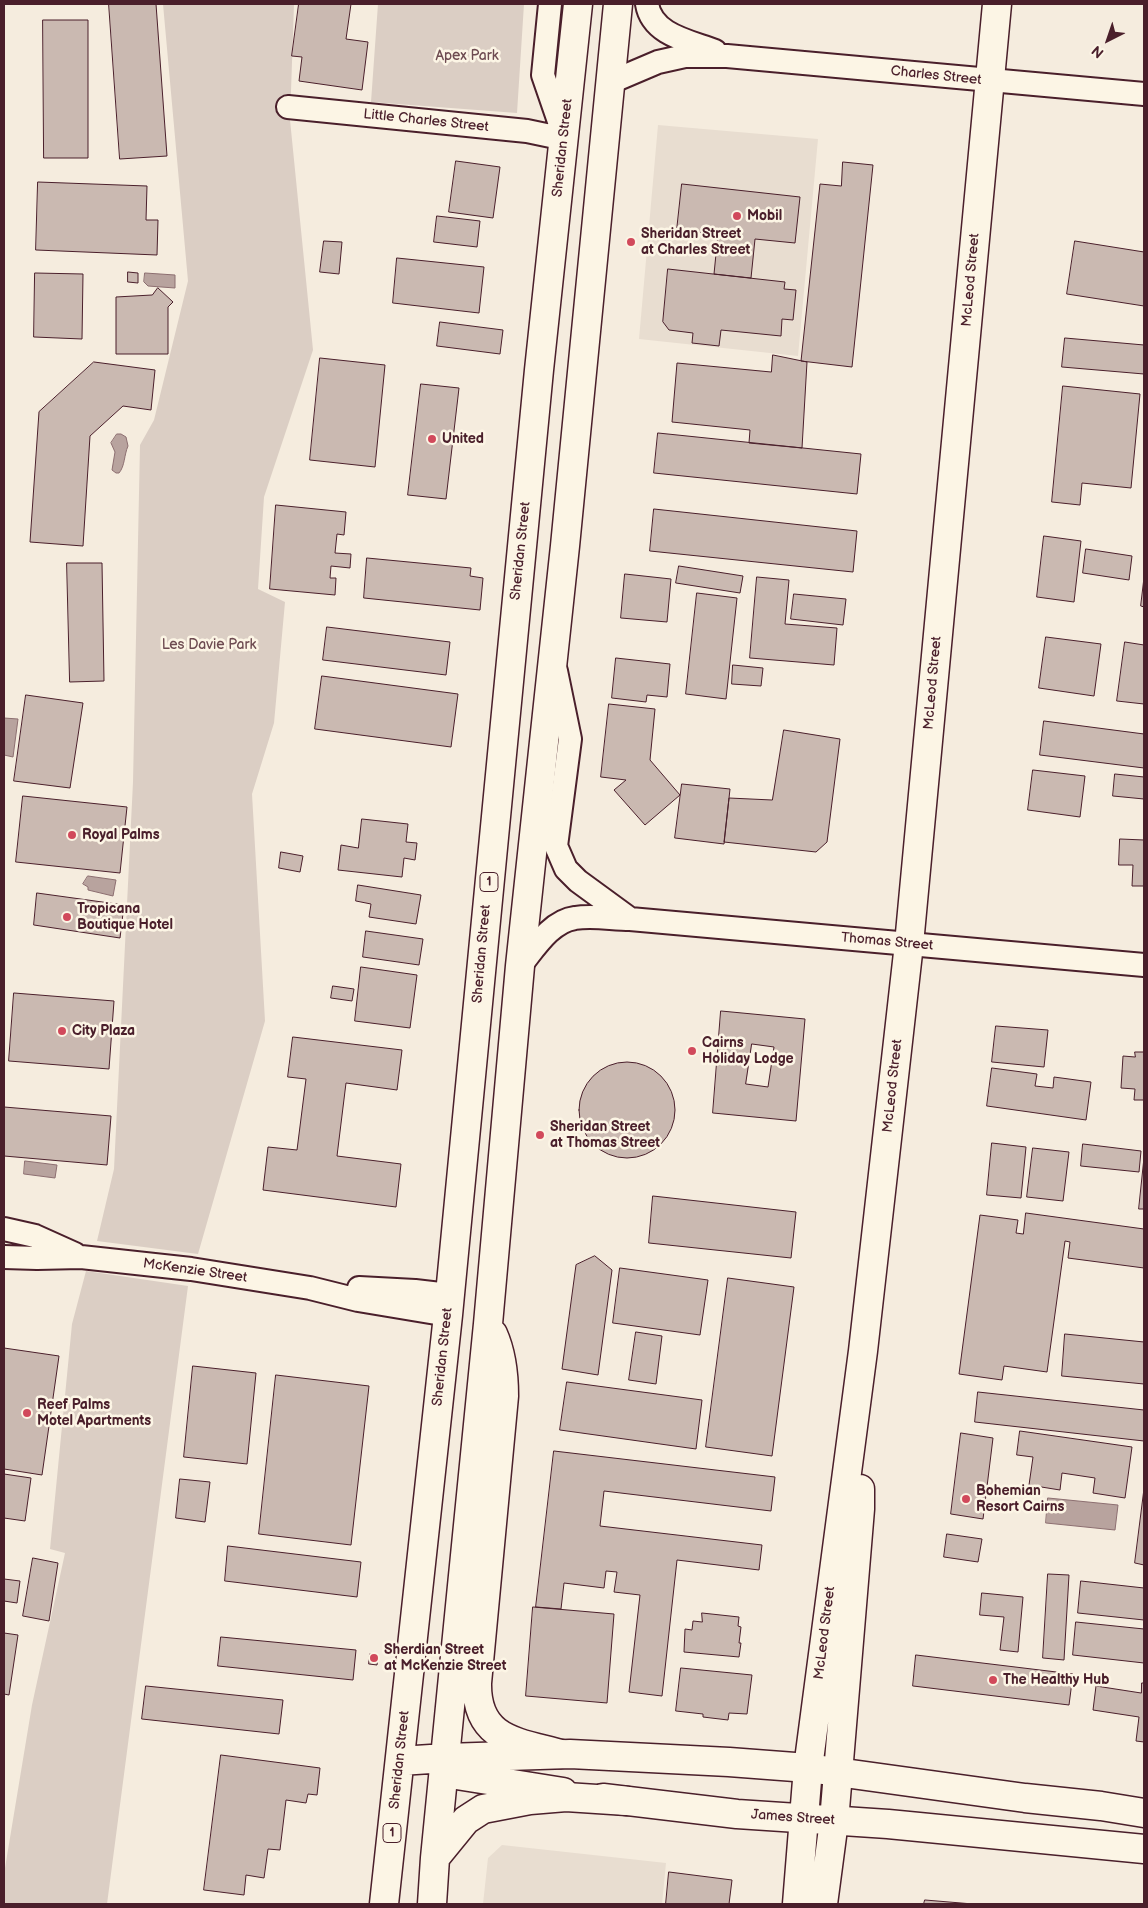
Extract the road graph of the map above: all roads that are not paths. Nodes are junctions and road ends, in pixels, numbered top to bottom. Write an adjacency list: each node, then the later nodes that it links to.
1 (550, 4): 11 (street)
2 (578, 4): 11 (main road, Sheridan Street / 1)
3 (618, 4): 8 (main road)
4 (647, 4): 6 (street, Charles Street)
5 (996, 4): 7 (main road, McLeod Street)
6 (727, 56): 7 (street, Charles Street); 8 (street, Charles Street)
7 (989, 81): 9 (street, Charles Street); 14 (main road, McLeod Street)
8 (611, 82): 12 (main road)
9 (1144, 94)
10 (288, 107): 11 (street, Little Charles Street)
11 (565, 139): 20 (main road, Sheridan Street / 1)
12 (553, 656): 13 (street); 16 (main road)
13 (630, 919): 14 (street, Thomas Street); 16 (street, Thomas Street)
14 (909, 944): 15 (street, Thomas Street); 22 (main road, McLeod Street)
15 (1144, 965)
16 (520, 966): 21 (main road)
17 (4, 1229): 18 (street, McKenzie Street)
18 (81, 1256): 19 (street, McKenzie Street); 20 (street, McKenzie Street)
19 (4, 1257)
20 (449, 1305): 21 (main road); 24 (main road, Sheridan Street / 1)
21 (489, 1318): 23 (main road); 25 (main road)
22 (862, 1362): 26 (main road, McLeod Street); 27 (main road, McLeod Street)
23 (561, 1754): 25 (main road); 26 (main road)
24 (400, 1761): 25 (main road); 34 (main road, Sheridan Street / 1)
25 (444, 1765): 28 (main road, James Street); 33 (main road)
26 (808, 1768): 27 (main road); 30 (main road, McLeod Street)
27 (837, 1772): 29 (main road); 31 (main road, McLeod Street)
28 (627, 1801): 30 (main road, James Street); 33 (main road)
29 (1144, 1813)
30 (803, 1818): 31 (main road, James Street); 36 (main road, McLeod Street)
31 (834, 1821): 32 (main road, James Street); 37 (main road, McLeod Street)
32 (1144, 1849)
33 (435, 1858): 35 (main road)
34 (384, 1904)
35 (432, 1904)
36 (797, 1904)
37 (824, 1904)

